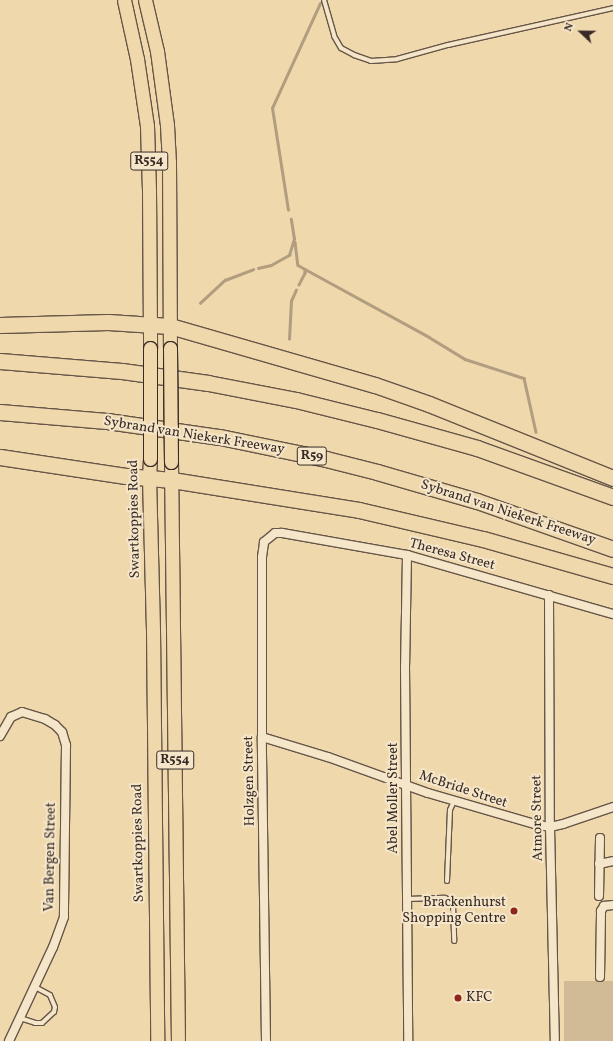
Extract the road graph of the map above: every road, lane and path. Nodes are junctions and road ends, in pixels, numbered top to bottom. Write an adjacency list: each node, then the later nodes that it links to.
1 (124, 0): 6 (main road, Swartkoppies Road / R554)
2 (145, 0): 7 (main road, R554)
3 (324, 0): 4 (lane)
4 (613, 8)
5 (0, 325): 6 (highway)
6 (150, 325): 7 (highway); 11 (main road, Swartkoppies Road / R554, bridge)
7 (170, 326): 12 (highway); 13 (main road, R554, bridge)
8 (0, 361): 14 (highway)
9 (0, 412): 16 (highway, Sybrand van Niekerk Freeway / R59)
10 (0, 457): 11 (highway)
11 (149, 477): 13 (highway); 39 (main road, Swartkoppies Road / R554)
12 (613, 478)
13 (172, 480): 18 (highway); 40 (main road, R554)
14 (613, 497)
15 (282, 532): 17 (street, Theresa Street); 22 (street, Holzgen Street)
16 (613, 549)
17 (407, 555): 19 (street, Theresa Street); 23 (street, Abel Moller Street)
18 (613, 576)
19 (549, 595): 20 (street, Theresa Street); 26 (street, Atmore Street)
20 (613, 614)
21 (0, 736): 36 (street, Van Bergen Street)
22 (262, 737): 23 (street, McBride Street); 41 (street, Holzgen Street)
23 (407, 786): 24 (street, McBride Street); 32 (street, Abel Moller Street)
24 (454, 801): 26 (street, McBride Street); 30 (lane)
25 (613, 808): 26 (street, McBride Street)
26 (550, 827): 43 (street, Atmore Street)
27 (600, 838): 29 (street)
28 (613, 861): 29 (street)
29 (599, 864): 31 (street)
30 (447, 881)
31 (599, 896)
32 (407, 899): 34 (lane); 42 (street, Abel Moller Street)
33 (613, 905): 35 (street)
34 (454, 941)
35 (600, 977)
36 (34, 987): 37 (street, Van Bergen Street); 37 (lane)
37 (20, 1018): 38 (street, Van Bergen Street)
38 (9, 1041)
39 (157, 1041)
40 (178, 1041)
41 (266, 1041)
42 (408, 1041)
43 (555, 1041)

